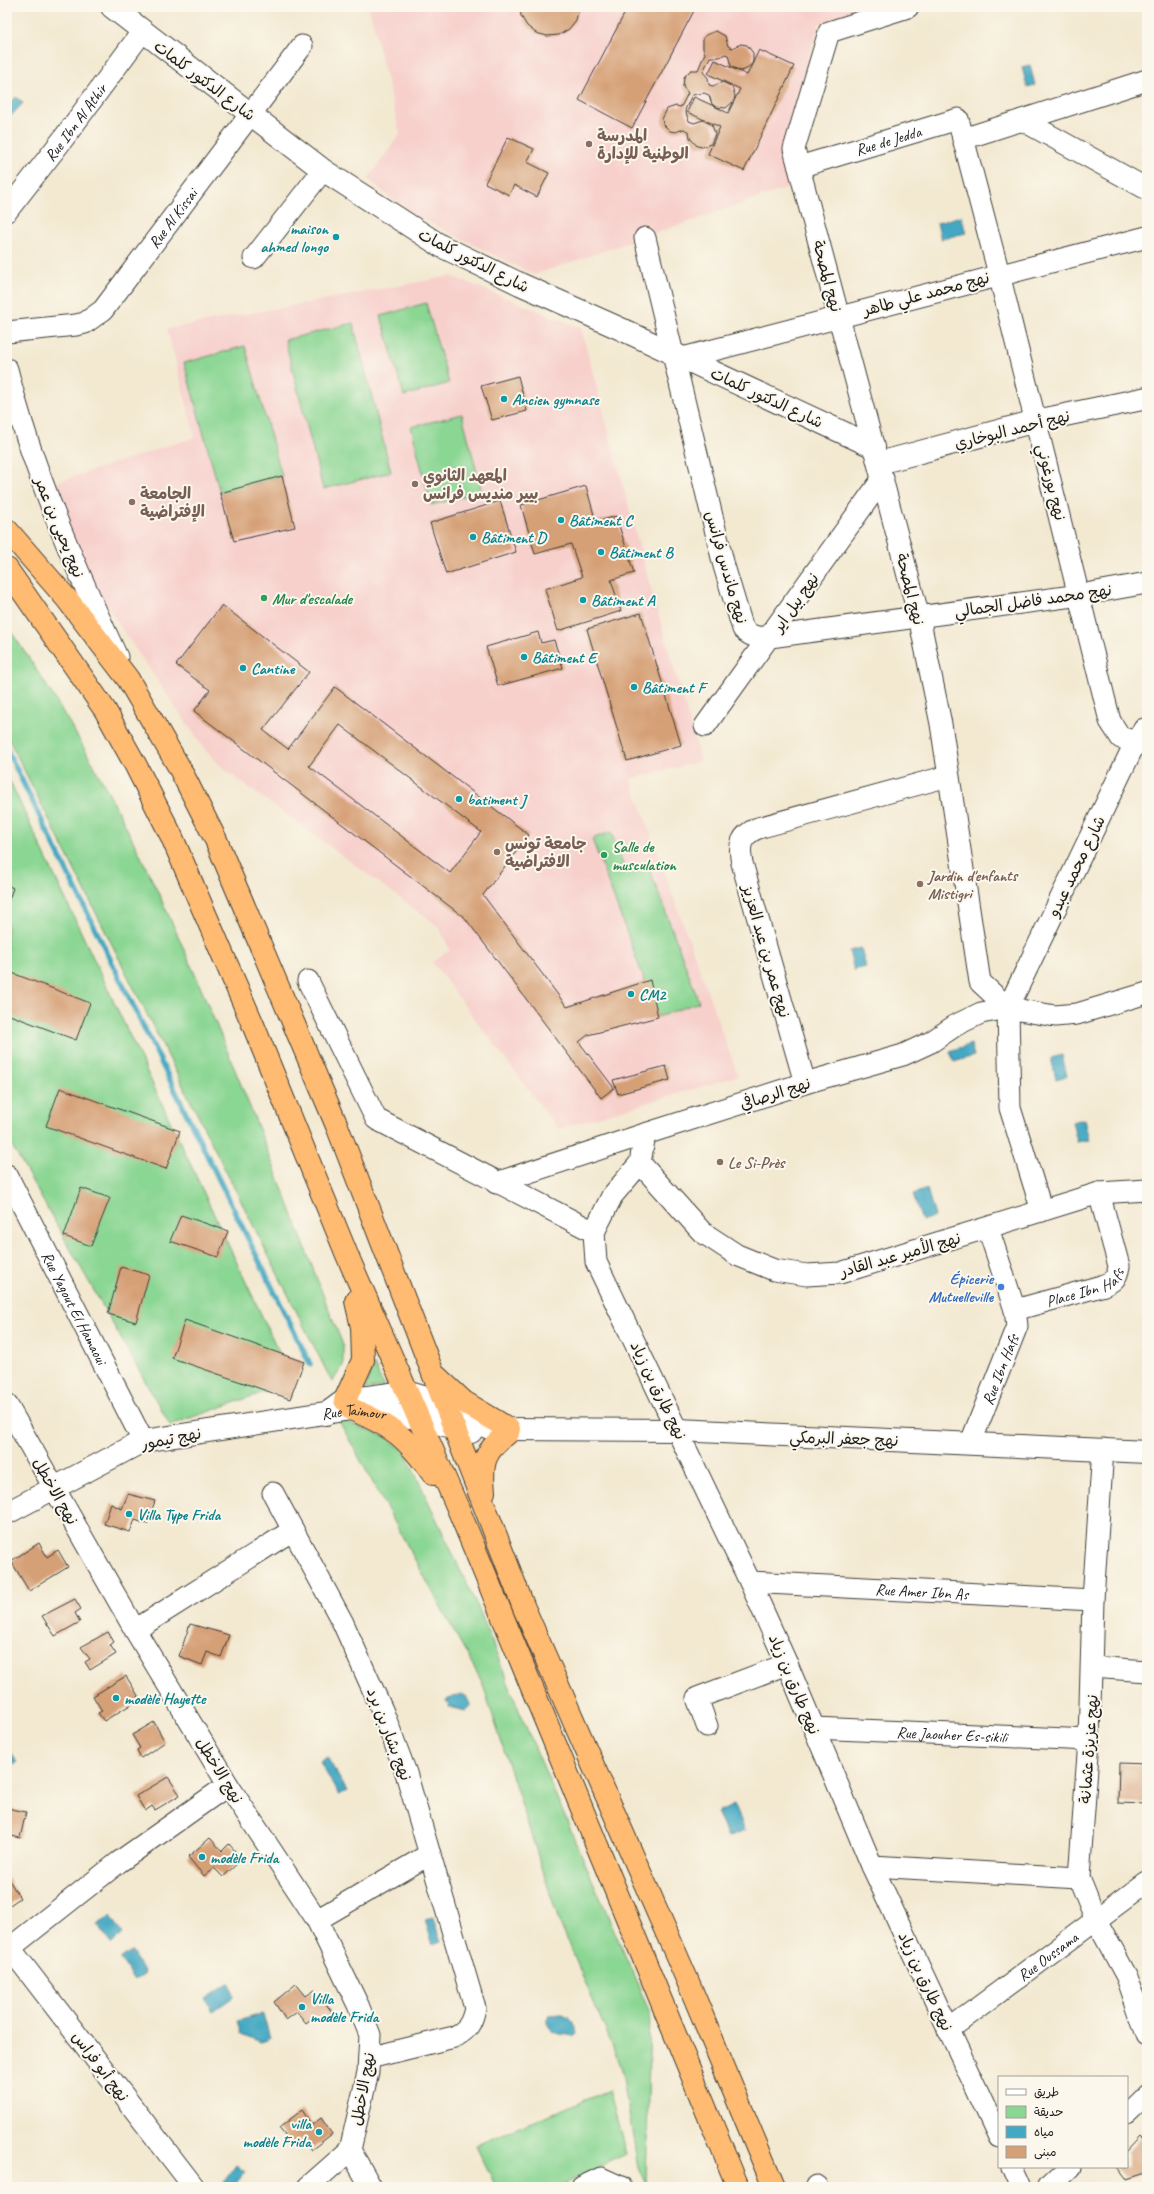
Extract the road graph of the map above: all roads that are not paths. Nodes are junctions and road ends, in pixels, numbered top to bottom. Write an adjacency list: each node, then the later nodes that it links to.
1 (112, 7): 3 (street, شارع الدكتور كلمات)
2 (908, 7): 9 (street, نهج المصحة)
3 (142, 32): 6 (street, شارع الدكتور كلمات); 12 (street, Rue Ibn Al Athir)
4 (302, 46): 6 (street, Rue Al Kissai)
5 (1147, 80): 7 (street)
6 (249, 114): 10 (street, شارع الدكتور كلمات); 18 (street, Rue Al Kissai)
7 (1022, 120): 8 (street); 11 (street)
8 (963, 139): 9 (street, Rue de Jedda); 16 (street, نهج بورغوني)
9 (799, 167): 17 (street, نهج المصحة)
10 (323, 170): 15 (street); 19 (street, شارع الدكتور كلمات)
11 (1147, 189)
12 (7, 211)
13 (1147, 237): 16 (street, نهج محمد علي طاهر)
14 (645, 238): 19 (street, نهج ماندس فرانس)
15 (254, 258)
16 (999, 274): 17 (street, نهج محمد علي طاهر); 22 (street, نهج بورغوني)
17 (839, 316): 19 (street, نهج محمد علي طاهر); 23 (street, نهج المصحة)
18 (7, 332)
19 (678, 356): 23 (street, شارع الدكتور كلمات); 33 (street, نهج ماندس فرانس)
20 (7, 375): 34 (street, نهج يحيى بن عمر)
21 (1147, 398): 22 (street, نهج أحمد البوخاري)
22 (1036, 421): 23 (street, نهج أحمد البوخاري); 29 (street, نهج بورغوني)
23 (879, 463): 31 (street, نهج المصحة); 33 (street, نهج بيل اير)
24 (7, 523): 30 (highway)
25 (7, 530): 30 (highway)
26 (7, 569): 32 (highway)
27 (7, 579): 32 (highway)
28 (1147, 583): 29 (street, نهج محمد فاضل الجمالي)
29 (1080, 594): 31 (street, نهج محمد فاضل الجمالي); 36 (street, نهج بورغوني)
30 (67, 599): 34 (highway)
31 (919, 617): 33 (street, نهج ماندس فرانس); 37 (street, نهج المصحة)
32 (49, 628): 45 (highway)
33 (770, 637): 35 (street, نهج بيل اير)
34 (128, 679): 54 (highway)
35 (705, 726)
36 (1143, 735): 40 (street, شارع محمد عبدو)
37 (948, 776): 40 (street, نهج المصحة); 41 (street, نهج عمر بن عبد العزيز)
38 (308, 981): 46 (street)
39 (1147, 993): 40 (street)
40 (1008, 1008): 41 (street, نهج الرصافي); 49 (street)
41 (805, 1083): 42 (street, نهج الرصافي)
42 (645, 1134): 43 (street); 46 (street, نهج الرصافي)
43 (640, 1163): 50 (street, نهج الأمير عبد القادر); 51 (street)
44 (7, 1175): 63 (street, Rue Yagout El Hamaoui)
45 (317, 1181): 52 (highway); 59 (highway)
46 (496, 1183): 51 (street)
47 (1147, 1190): 48 (street, نهج الأمير عبد القادر)
48 (1099, 1193): 49 (street, نهج الأمير عبد القادر); 53 (street, Place Ibn Hafs)
49 (1042, 1211): 50 (street, نهج الأمير عبد القادر)
50 (988, 1228): 53 (street, Rue Ibn Hafs)
51 (594, 1232): 61 (street, نهج طارق بن زياد)
52 (347, 1255): 55 (highway); 57 (highway)
53 (1015, 1310): 64 (street, Rue Ibn Hafs)
54 (434, 1374): 59 (highway); 62 (highway)
55 (406, 1392): 57 (street, Rue Taimour); 59 (highway); 59 (street); 60 (highway)
56 (7, 1405): 67 (street, نهج الاخطل)
57 (348, 1405): 58 (street, Rue Taimour); 60 (street, Rue Taimour); 69 (highway)
58 (326, 1414): 63 (street, نهج تيمور)
59 (442, 1415): 60 (street, Rue Taimour); 62 (street, نهج جعفر البرمكي); 70 (highway); 75 (highway)
60 (418, 1418): 69 (highway)
61 (678, 1430): 62 (street, نهج جعفر البرمكي); 64 (street, نهج جعفر البرمكي); 73 (street, نهج طارق بن زياد)
62 (509, 1431): 70 (highway)
63 (142, 1441): 67 (street, نهج تيمور)
64 (971, 1442): 65 (street, نهج جعفر البرمكي)
65 (1103, 1449): 66 (street, نهج جعفر البرمكي); 74 (street, نهج عزيزة عثمانة)
66 (1147, 1452)
67 (54, 1487): 71 (street, نهج تيمور); 76 (street, نهج الاخطل)
68 (273, 1493): 72 (street, نهج بشار بن برد)
69 (456, 1506): 105 (highway)
70 (485, 1507): 75 (highway)
71 (7, 1513)
72 (293, 1530): 76 (street); 84 (street, نهج بشار بن برد)
73 (750, 1582): 74 (street, Rue Amer Ibn As); 77 (street, نهج طارق بن زياد)
74 (1093, 1600): 78 (street, نهج عزيزة عثمانة)
75 (524, 1608): 106 (highway)
76 (135, 1630): 83 (street, نهج الاخطل)
77 (787, 1664): 80 (street); 81 (street, نهج طارق بن زياد)
78 (1092, 1667): 79 (street); 82 (street, نهج عزيزة عثمانة)
79 (1147, 1671)
80 (707, 1726)
81 (814, 1728): 82 (street, Rue Jaouher Es-sikili); 85 (street, نهج طارق بن زياد)
82 (1089, 1740): 86 (street, نهج عزيزة عثمانة)
83 (228, 1785): 88 (street, نهج الاخطل); 90 (street)
84 (430, 1854): 88 (street); 93 (street, نهج بشار بن برد)
85 (872, 1866): 86 (street); 91 (street, نهج طارق بن زياد)
86 (1079, 1878): 89 (street, نهج عزيزة عثمانة)
87 (1147, 1882): 89 (street, Rue Oussama)
88 (317, 1920): 93 (street, نهج الاخطل)
89 (1096, 1920): 91 (street, Rue Oussama); 92 (street, نهج عزيزة عثمانة)
90 (9, 1948): 100 (street, نهج أبو فراس)
91 (948, 2030): 96 (street, نهج طارق بن زياد)
92 (1147, 2035)
93 (369, 2058): 97 (street, نهج الاخطل)
94 (1147, 2096): 95 (street)
95 (1128, 2113)
96 (998, 2135)
97 (350, 2150): 101 (street); 102 (street)
98 (1012, 2168): 107 (street)
99 (1070, 2168): 108 (street)
100 (188, 2185)
101 (308, 2187)
102 (371, 2187)
103 (582, 2187): 104 (street)
104 (621, 2187)
105 (738, 2187)
106 (774, 2187)
107 (1021, 2187)
108 (1050, 2187)

